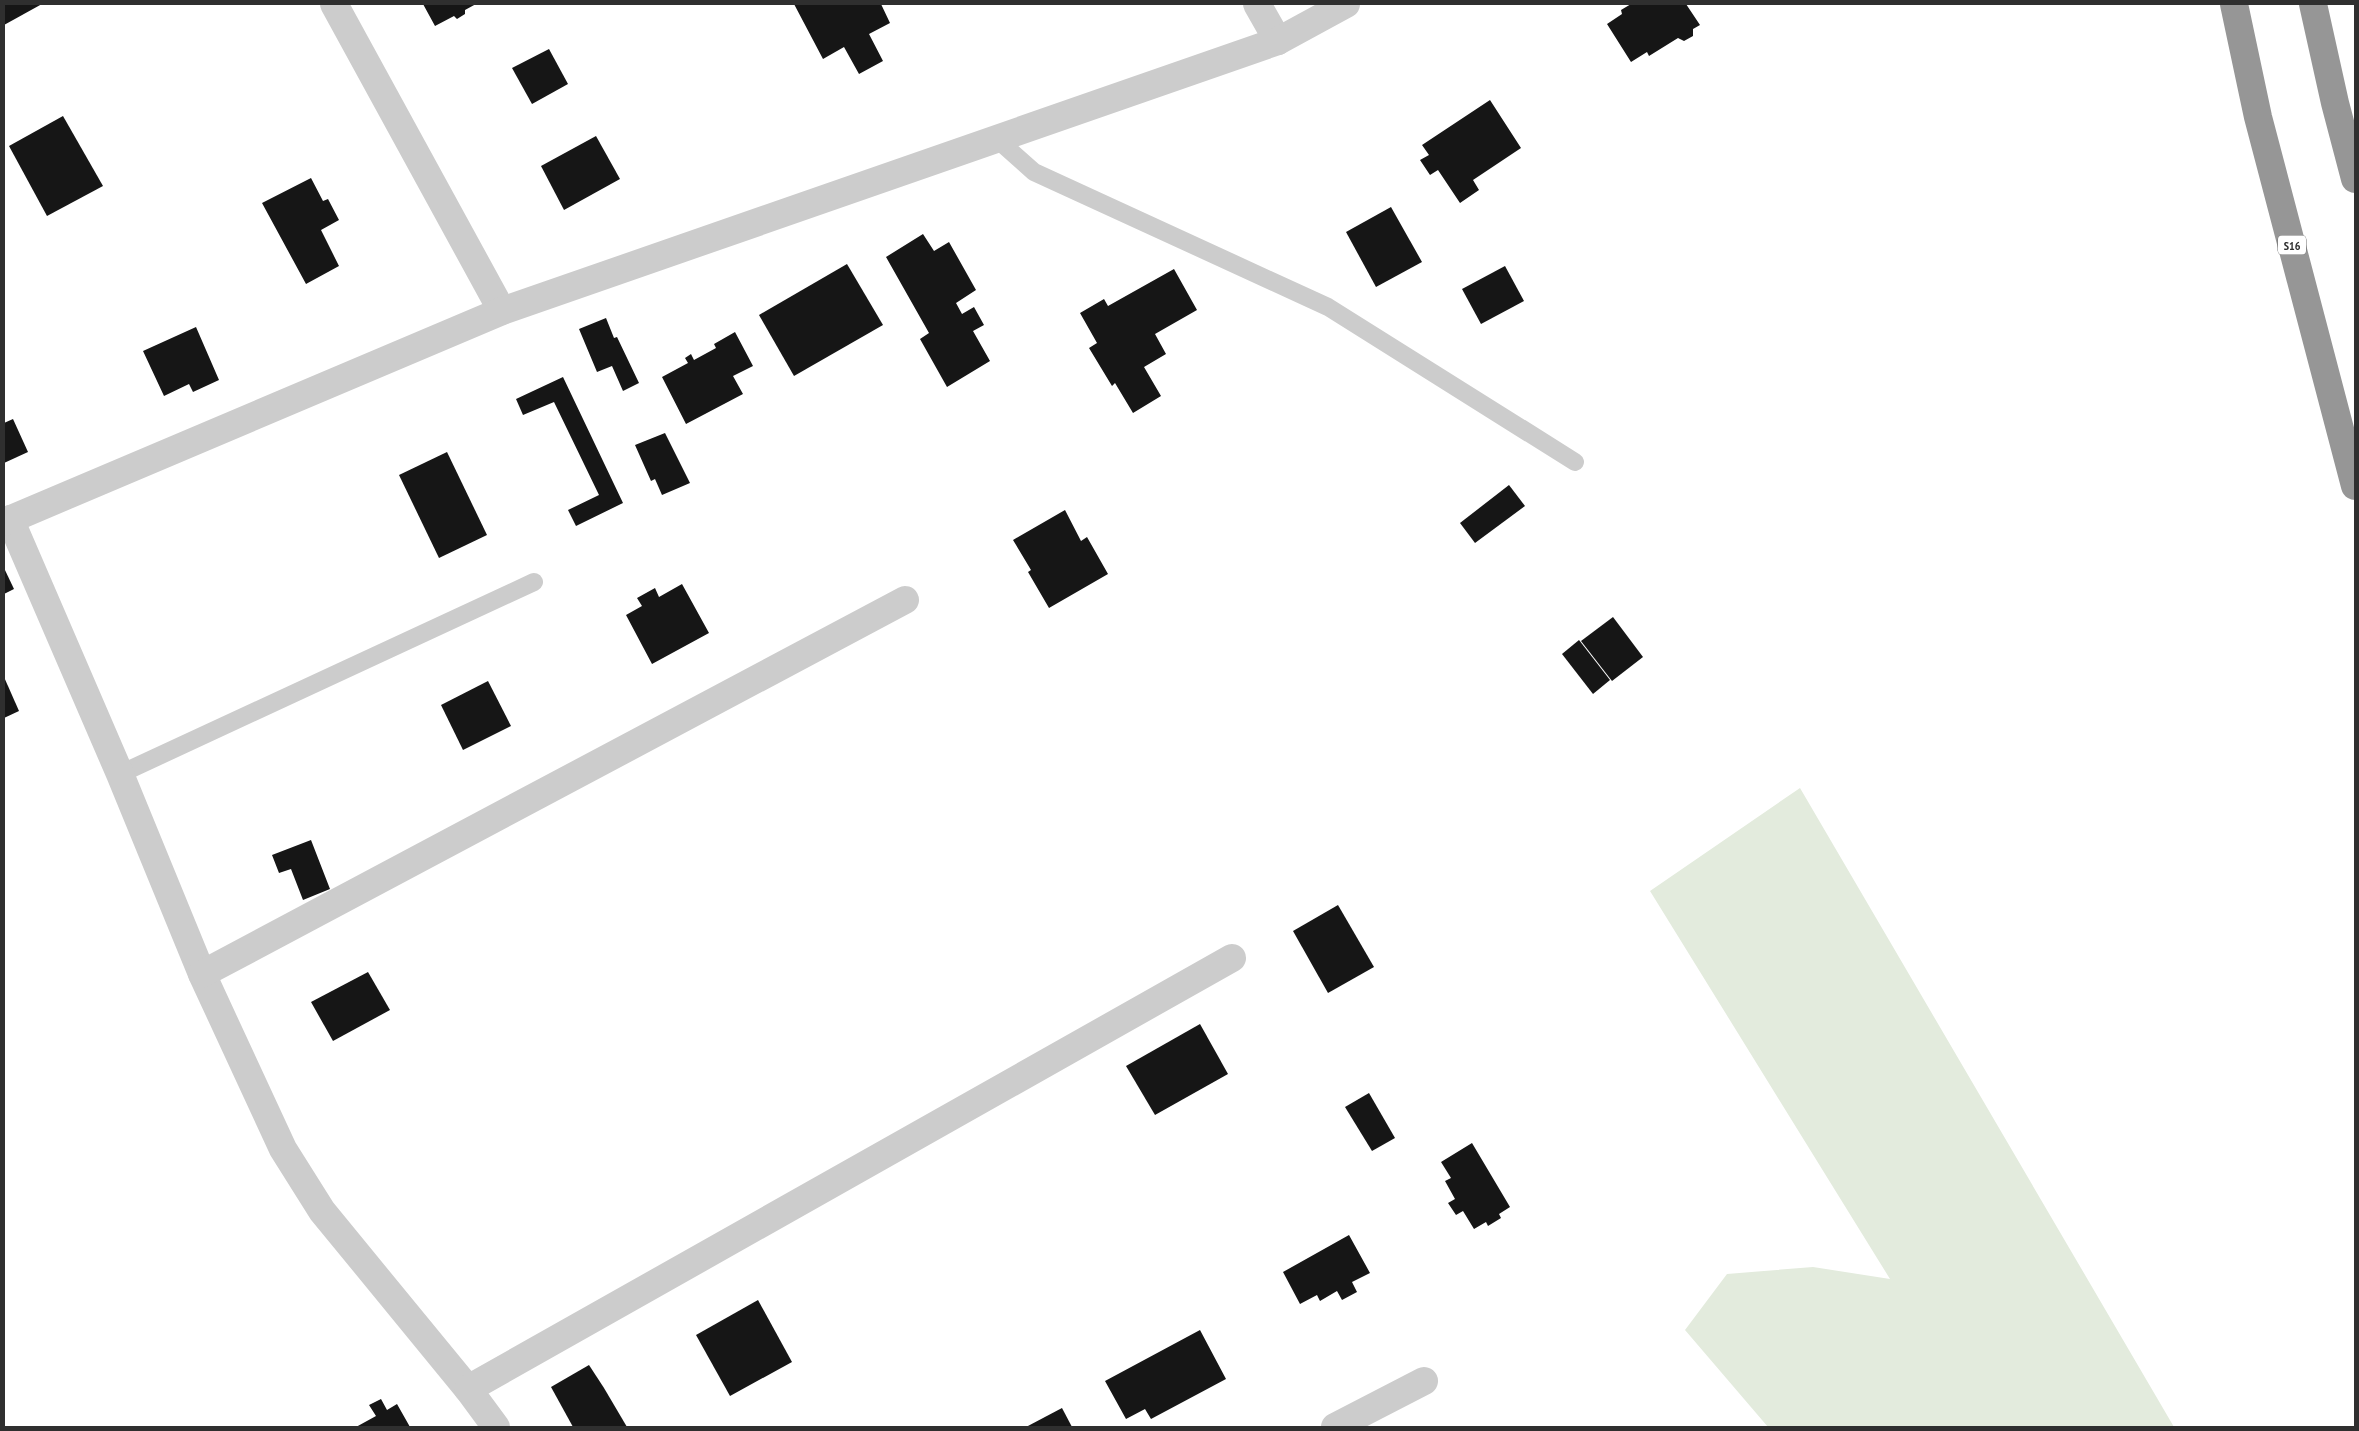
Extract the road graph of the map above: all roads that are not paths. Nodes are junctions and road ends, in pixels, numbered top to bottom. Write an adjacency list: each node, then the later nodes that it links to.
1 (334, 4): 9 (street)
2 (1257, 4): 6 (street)
3 (1346, 4): 6 (street)
4 (2234, 4): 11 (highway, S16)
5 (2312, 4): 8 (highway)
6 (1278, 41): 7 (street)
7 (997, 139): 9 (street); 10 (lane)
8 (2355, 179)
9 (502, 311): 12 (street)
10 (1575, 462)
11 (2355, 486)
12 (7, 520): 15 (street)
13 (534, 582): 15 (lane)
14 (905, 600): 17 (street)
15 (120, 774): 17 (street)
16 (1232, 958): 19 (street)
17 (202, 974): 19 (street)
18 (1424, 1381): 21 (street)
19 (468, 1389): 20 (street)
20 (496, 1427)
21 (1336, 1427)

